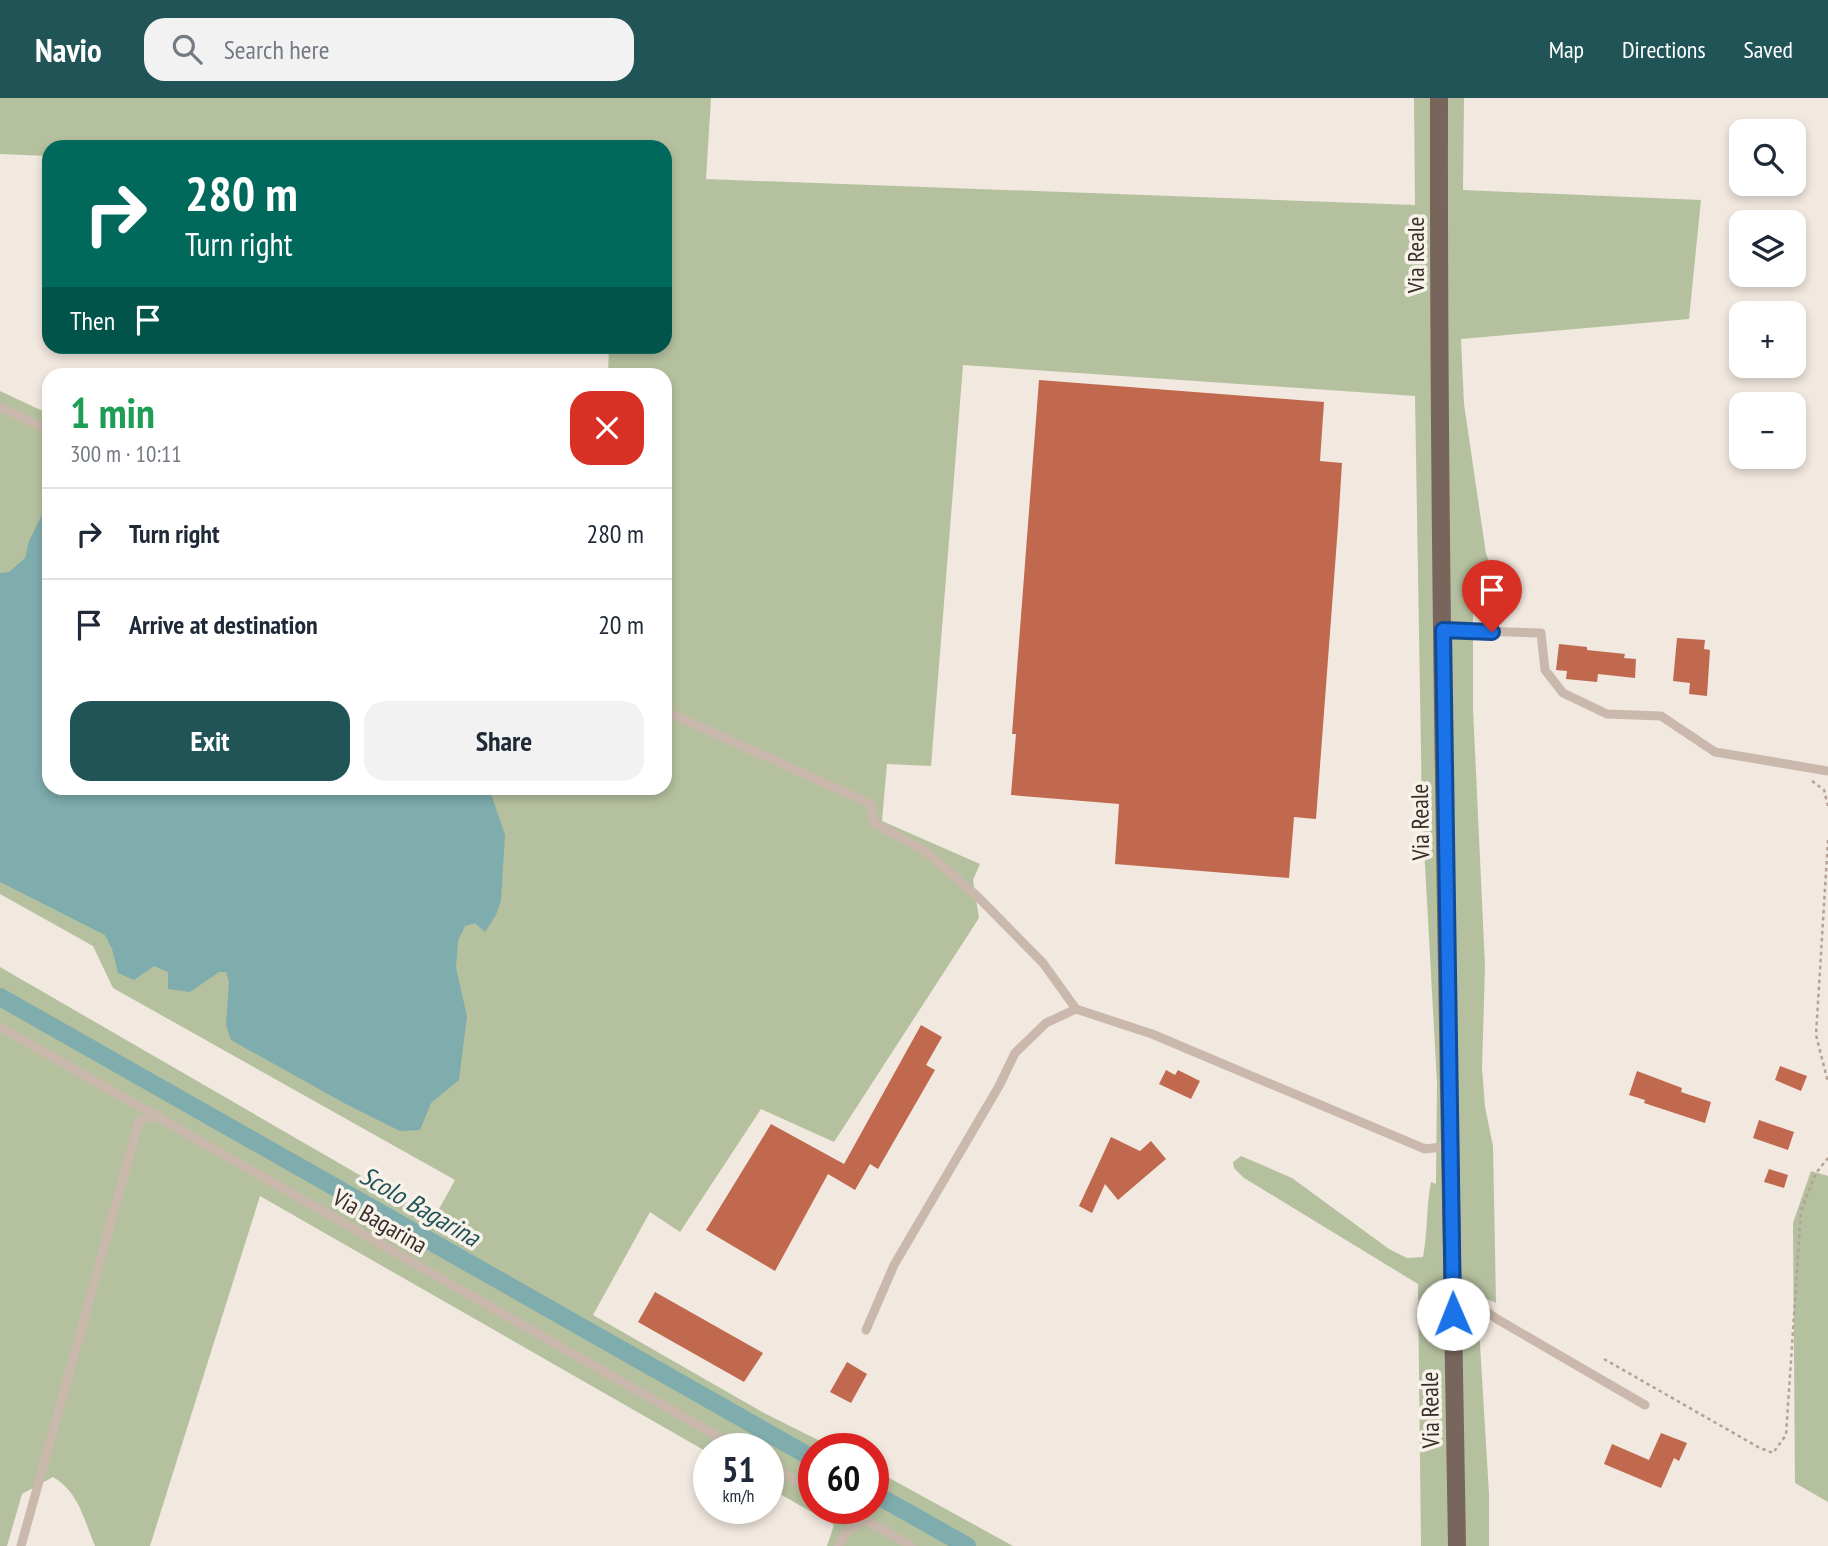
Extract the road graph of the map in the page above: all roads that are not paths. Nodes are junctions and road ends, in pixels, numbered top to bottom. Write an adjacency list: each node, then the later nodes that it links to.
1 (1439, 98): 4 (main road, Via Reale)
2 (0, 407): 3 (lane)
3 (42, 427)
4 (1443, 630): 6 (lane); 10 (main road, Via Reale)
5 (672, 714): 7 (lane)
6 (1828, 771)
7 (1076, 1009): 10 (lane); 12 (lane)
8 (0, 1027): 9 (lane, Via Bagarina)
9 (158, 1115): 14 (lane, Via Bagarina); 17 (lane)
10 (1450, 1146): 11 (main road, Via Reale)
11 (1452, 1289): 13 (lane); 20 (main road, Via Reale)
12 (866, 1330)
13 (1645, 1405)
14 (712, 1433)
15 (859, 1524): 18 (lane)
16 (873, 1524): 19 (lane)
17 (20, 1546)
18 (838, 1546)
19 (911, 1546)
20 (1457, 1546)

